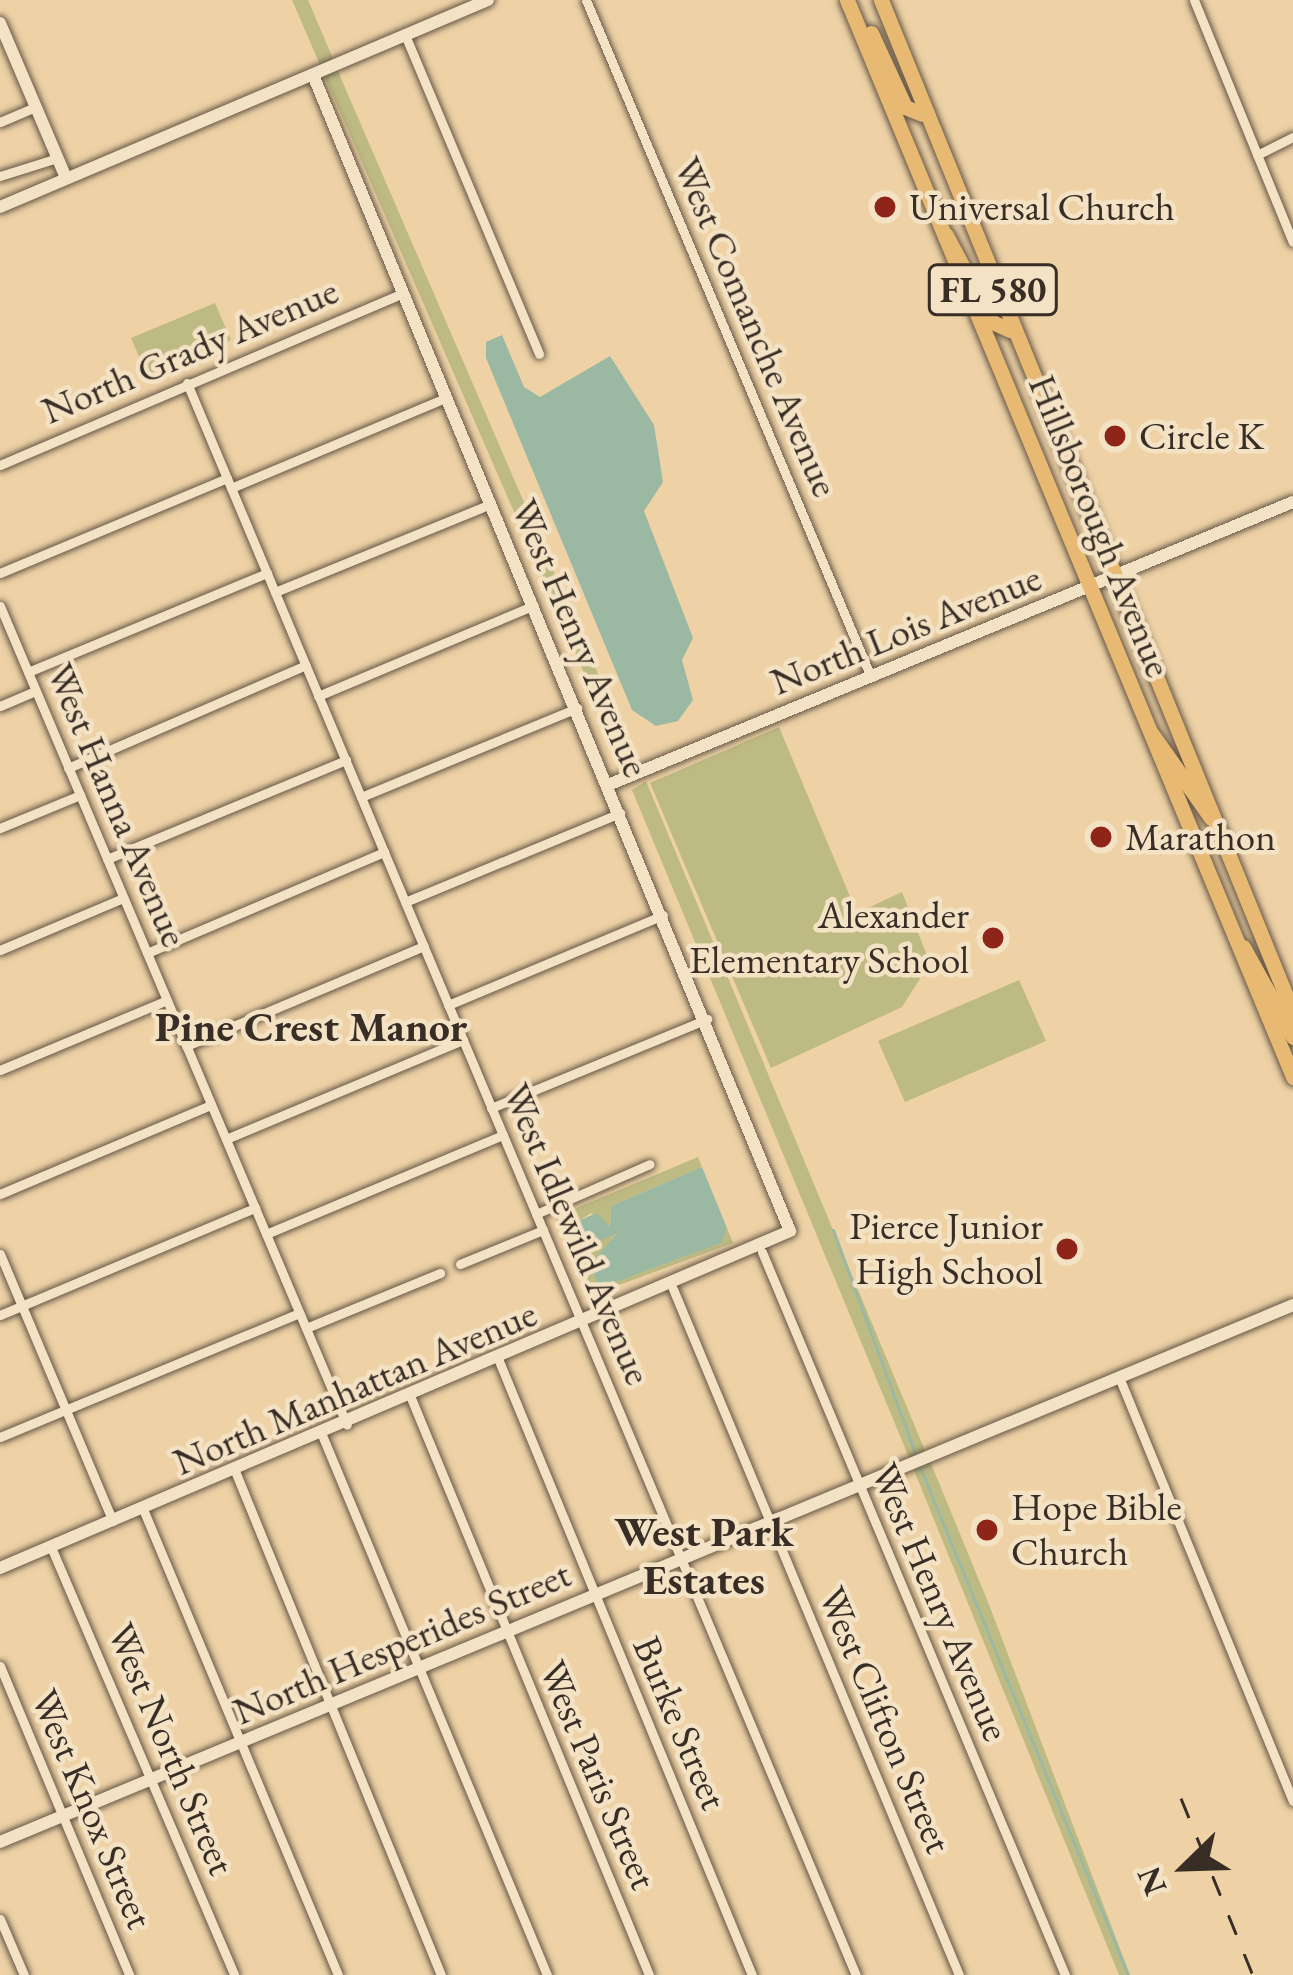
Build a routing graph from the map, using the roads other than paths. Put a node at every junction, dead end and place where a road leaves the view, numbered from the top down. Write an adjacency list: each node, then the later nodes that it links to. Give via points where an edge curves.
1 (488, 0): 7 (street)
2 (586, 0): 40 (street, West Comanche Avenue)
3 (881, 0): 10 (main road, FL 580)
4 (1194, 0): 14 (street)
5 (849, 4): 10 (main road, via 905,107); 12 (main road, Hillsborough Avenue / FL 580)
6 (0, 23): 9 (street)
7 (405, 34): 8 (street); 24 (street)
8 (313, 75): 17 (street); 22 (street, West Henry Avenue)
9 (36, 107): 11 (street); 15 (street)
10 (922, 114): 20 (main road, FL 580)
11 (0, 122)
12 (899, 125): 19 (main road, Hillsborough Avenue / FL 580); 20 (main road, via 918,134)
13 (1293, 137): 14 (street)
14 (1257, 155): 21 (street)
15 (57, 158): 16 (street); 17 (street)
16 (0, 176)
17 (66, 178): 18 (street)
18 (0, 207)
19 (943, 233): 23 (main road, via 961,246 992,322); 34 (main road, Hillsborough Avenue / FL 580)
20 (973, 240): 23 (main road, FL 580)
21 (1293, 242)
22 (404, 293): 25 (street, North Grady Avenue); 26 (street, West Henry Avenue)
23 (1010, 330): 33 (main road, FL 580)
24 (539, 354)
25 (188, 383): 27 (street, North Grady Avenue); 28 (street, West Idlewild Avenue)
26 (447, 398): 28 (street); 30 (street, West Henry Avenue)
27 (0, 464)
28 (229, 483): 31 (street); 32 (street, West Idlewild Avenue)
29 (1293, 502): 33 (street, North Lois Avenue)
30 (491, 504): 35 (street); 36 (street, West Henry Avenue)
31 (0, 573)
32 (267, 573): 35 (street, West Idlewild Avenue); 39 (street)
33 (1112, 578): 34 (street, North Lois Avenue); 52 (main road, FL 580)
34 (1089, 587): 40 (street, North Lois Avenue); 45 (main road, Hillsborough Avenue / FL 580)
35 (275, 592): 38 (street, West Idlewild Avenue)
36 (534, 605): 42 (street); 44 (street, West Henry Avenue)
37 (0, 607): 39 (street, West Hanna Avenue)
38 (306, 665): 42 (street, West Idlewild Avenue); 47 (street)
39 (28, 672): 41 (street, West Hanna Avenue)
40 (872, 677): 48 (street, North Lois Avenue)
41 (36, 691): 43 (street); 47 (street, West Hanna Avenue)
42 (319, 696): 46 (street, West Idlewild Avenue)
43 (0, 706)
44 (577, 709): 48 (street, West Henry Avenue); 50 (street)
45 (1150, 733): 52 (main road); 53 (main road, Hillsborough Avenue / FL 580)
46 (346, 760): 50 (street, West Idlewild Avenue); 56 (street)
47 (68, 768): 49 (street, West Hanna Avenue)
48 (608, 785): 51 (street, West Henry Avenue)
49 (80, 794): 54 (street); 56 (street, West Hanna Avenue)
50 (361, 797): 55 (street, West Idlewild Avenue)
51 (620, 813): 58 (street); 59 (street, West Henry Avenue)
52 (1211, 818): 60 (main road, FL 580)
53 (1188, 825): 60 (main road); 61 (main road, Hillsborough Avenue / FL 580)
54 (0, 828)
55 (384, 853): 58 (street, West Idlewild Avenue); 64 (street)
56 (107, 859): 57 (street, West Hanna Avenue)
57 (123, 898): 63 (street); 64 (street, West Hanna Avenue)
58 (405, 902): 62 (street, West Idlewild Avenue)
59 (663, 915): 66 (street); 68 (street, West Henry Avenue)
60 (1255, 923): 67 (main road, FL 580)
61 (1237, 941): 69 (main road); 72 (main road, Hillsborough Avenue / FL 580)
62 (424, 946): 66 (street, West Idlewild Avenue); 71 (street)
63 (0, 950)
64 (147, 953): 65 (street, West Hanna Avenue)
65 (167, 1000): 71 (street, West Hanna Avenue); 73 (street)
66 (448, 1005): 70 (street, West Idlewild Avenue)
67 (1293, 1013)
68 (707, 1019): 75 (street); 82 (street, West Henry Avenue)
69 (1293, 1036)
70 (463, 1040): 75 (street, West Idlewild Avenue); 77 (street)
71 (186, 1046): 74 (street, West Hanna Avenue)
72 (1291, 1069)
73 (0, 1070)
74 (211, 1106): 77 (street, West Hanna Avenue); 79 (street)
75 (491, 1108): 76 (street, West Idlewild Avenue)
76 (502, 1135): 81 (street, West Idlewild Avenue); 84 (street)
77 (226, 1139): 80 (street, West Hanna Avenue)
78 (650, 1164): 81 (street)
79 (0, 1193)
80 (255, 1208): 84 (street, West Hanna Avenue); 91 (street)
81 (536, 1214): 83 (street, West Idlewild Avenue)
82 (790, 1225): 85 (street, North Manhattan Avenue)
83 (543, 1230): 87 (street); 94 (street, West Idlewild Avenue)
84 (266, 1234): 92 (street, West Hanna Avenue)
85 (762, 1252): 89 (street, North Manhattan Avenue); 104 (street, West Henry Avenue)
86 (0, 1254): 91 (street)
87 (460, 1264)
88 (440, 1273): 95 (street)
89 (673, 1289): 94 (street, North Manhattan Avenue); 107 (street, West Clifton Street)
90 (1293, 1305): 97 (street, North Hesperides Street)
91 (22, 1306): 93 (street); 99 (street)
92 (299, 1313): 95 (street, West Hanna Avenue); 99 (street)
93 (0, 1315)
94 (583, 1326): 96 (street, North Manhattan Avenue); 109 (street, West Idlewild Avenue)
95 (306, 1328): 100 (street, West Hanna Avenue)
96 (499, 1361): 98 (street, North Manhattan Avenue); 111 (street, Burke Street)
97 (1119, 1377): 104 (street, North Hesperides Street); 118 (street)
98 (411, 1398): 100 (street, North Manhattan Avenue); 112 (street, West Paris Street)
99 (66, 1410): 102 (street); 106 (street)
100 (346, 1425): 101 (street, North Manhattan Avenue)
101 (322, 1435): 103 (street, North Manhattan Avenue); 114 (street)
102 (0, 1437)
103 (235, 1471): 105 (street, North Manhattan Avenue); 115 (street)
104 (858, 1486): 107 (street, North Hesperides Street); 132 (street, West Henry Avenue)
105 (143, 1509): 106 (street, North Manhattan Avenue); 116 (street)
106 (113, 1522): 108 (street, North Manhattan Avenue)
107 (770, 1523): 109 (street, North Hesperides Street); 131 (street, West Clifton Street)
108 (51, 1547): 110 (street, North Manhattan Avenue); 117 (street, West North Street)
109 (682, 1559): 111 (street, North Hesperides Street); 130 (street, West Idlewild Avenue)
110 (0, 1568)
111 (594, 1596): 112 (street, North Hesperides Street); 129 (street, Burke Street)
112 (506, 1632): 114 (street, North Hesperides Street); 128 (street, West Paris Street)
113 (0, 1666): 119 (street, West Knox Street)
114 (418, 1669): 115 (street, North Hesperides Street); 127 (street)
115 (329, 1706): 116 (street, North Hesperides Street); 126 (street)
116 (241, 1743): 117 (street, North Hesperides Street); 125 (street)
117 (152, 1779): 119 (street, North Hesperides Street); 124 (street, West North Street)
118 (1293, 1802)
119 (63, 1816): 120 (street, North Hesperides Street); 123 (street, West Knox Street)
120 (0, 1842)
121 (0, 1919): 122 (street)
122 (24, 1975)
123 (129, 1975)
124 (234, 1975)
125 (338, 1975)
126 (441, 1975)
127 (547, 1975)
128 (649, 1975)
129 (752, 1975)
130 (856, 1975)
131 (959, 1975)
132 (1065, 1975)

